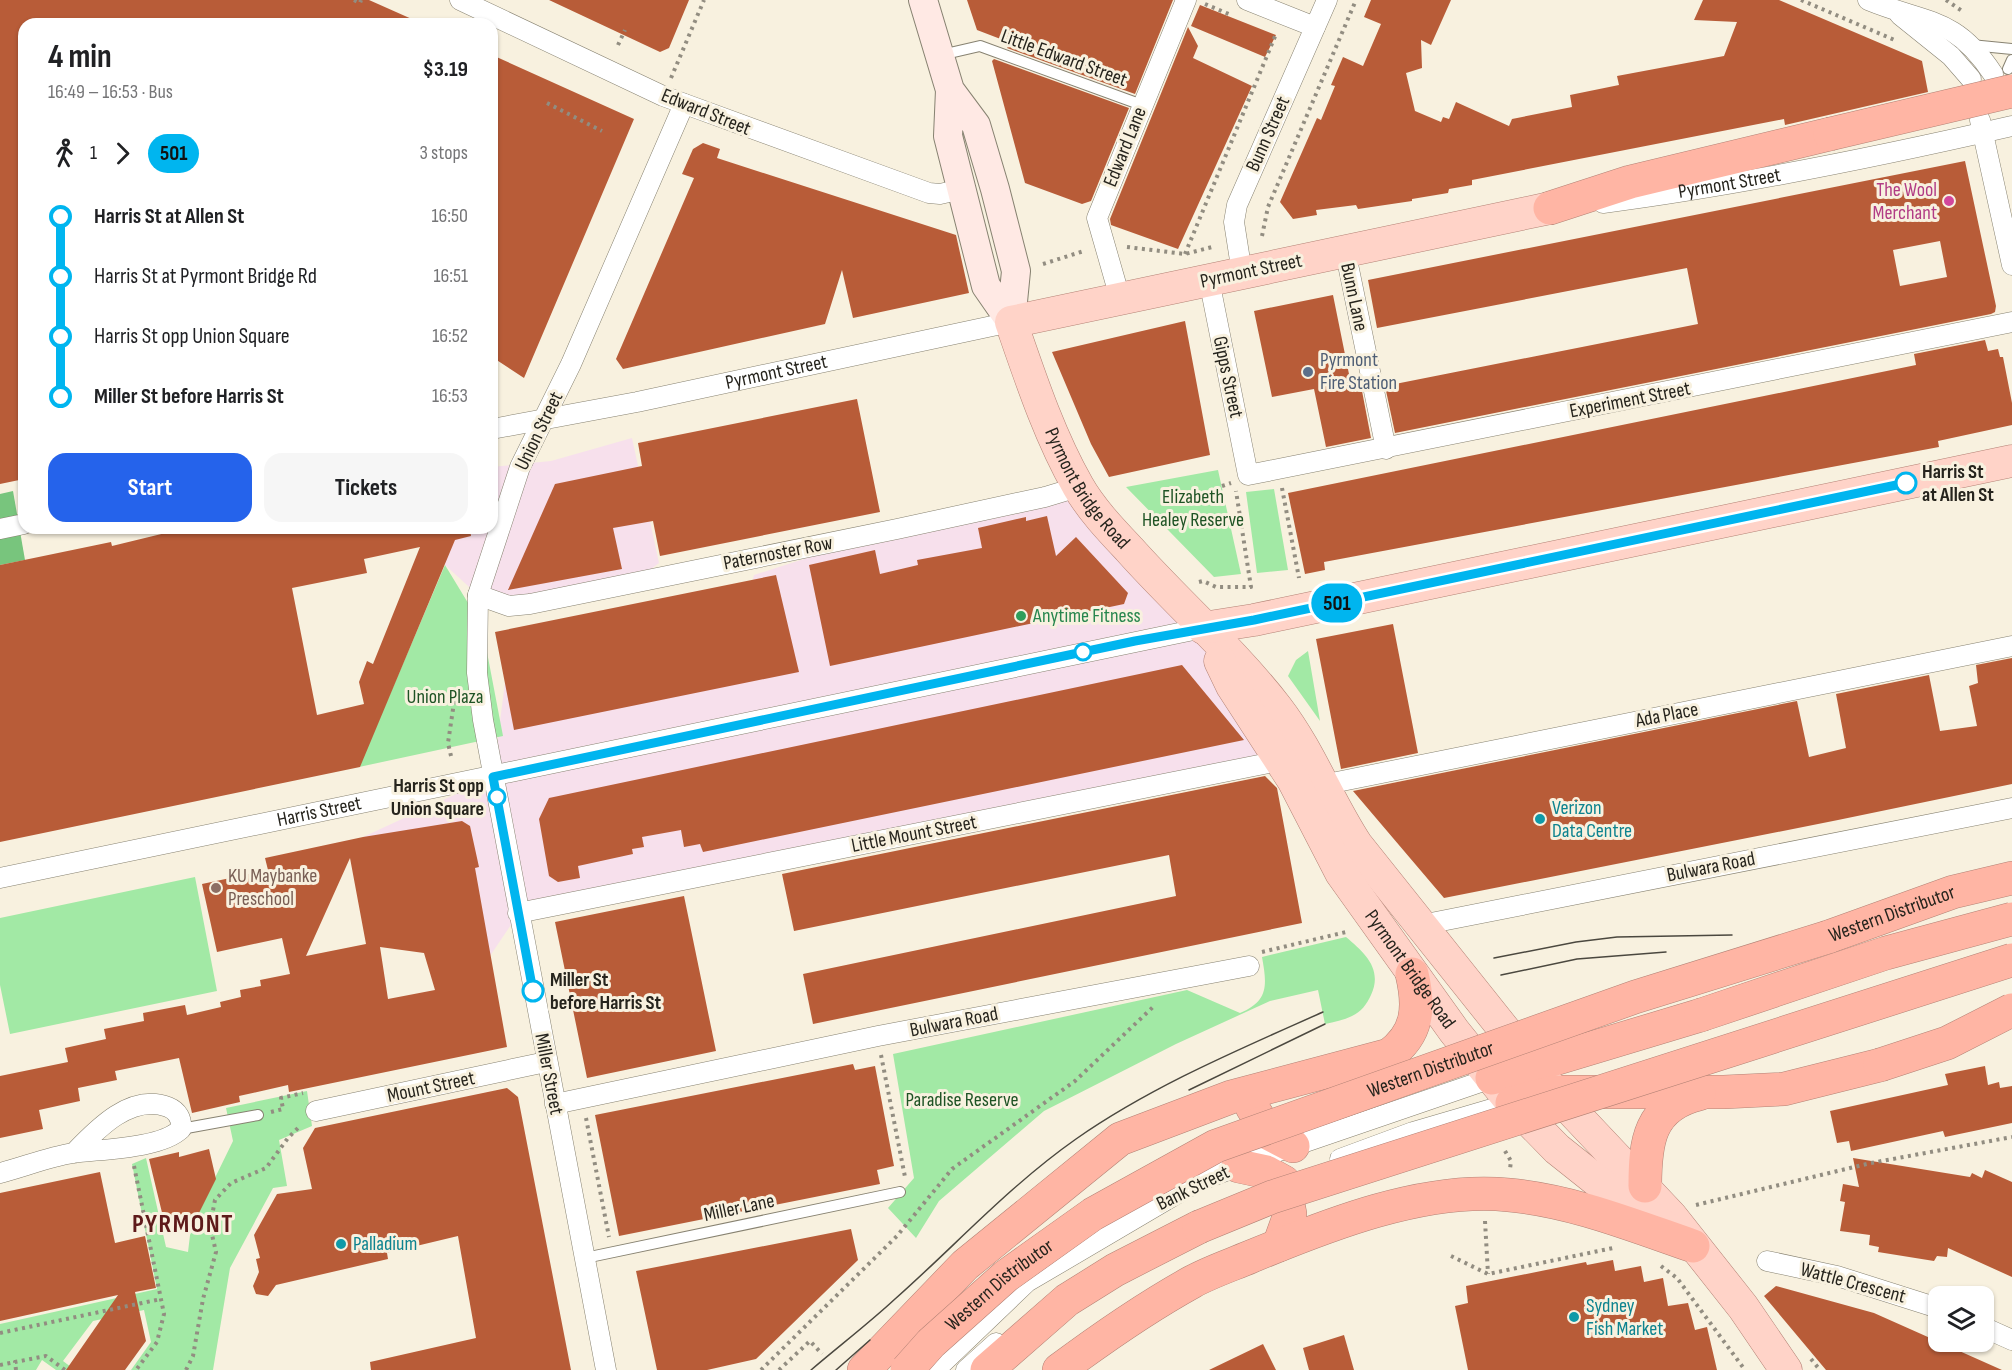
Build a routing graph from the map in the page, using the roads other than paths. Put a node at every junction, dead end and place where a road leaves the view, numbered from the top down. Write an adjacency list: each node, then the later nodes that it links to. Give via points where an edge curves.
1 (923, 0): 11 (street, Pyrmont Bridge Road)
2 (1247, 0): 8 (street)
3 (1327, 0): 8 (street, Bunn Street)
4 (1868, 0): 7 (street)
5 (1192, 1): 17 (street, Edward Lane)
6 (468, 2): 16 (street, Edward Street)
7 (1896, 12): 9 (street, via 1950,29); 12 (street)
8 (1315, 27): 24 (street, Bunn Street, via 1237,205 1234,222)
9 (1971, 45): 10 (lane); 12 (street); 13 (street)
10 (2012, 49)
11 (939, 55): 15 (street, Pyrmont Bridge Road); 17 (lane, Little Edward Street, via 980,46)
12 (1951, 56): 14 (street)
13 (2006, 73): 21 (highway, bridge, via 1830,134 1630,182)
14 (1971, 79)
15 (950, 90): 20 (street, Pyrmont Bridge Road, via 948,136); 27 (street, Pyrmont Bridge Road, via 976,125 995,189 1016,271)
16 (684, 104): 20 (street, Edward Street, via 929,193); 29 (street, Union Street)
17 (1142, 105): 26 (street, Edward Lane, via 1097,218)
18 (1981, 126): 19 (street, Pyrmont Street); 21 (street, Pyrmont Street, via 1765,177 1629,200); 23 (street)
19 (2012, 126)
20 (962, 189): 27 (street, Pyrmont Bridge Road, via 986,286)
21 (1550, 208): 22 (main road, Pyrmont Street)
22 (1345, 250): 24 (main road, Pyrmont Street); 31 (street, Bunn Lane)
23 (2012, 265)
24 (1242, 273): 25 (main road, Pyrmont Street)
25 (1209, 280): 26 (main road, Pyrmont Street); 33 (street, Gipps Street)
26 (1120, 298): 27 (main road, Pyrmont Street)
27 (1011, 322): 29 (street, Pyrmont Street); 34 (main road, Pyrmont Bridge Road, via 1048,423)
28 (2012, 322): 31 (street, Experiment Street)
29 (546, 419): 30 (street, Pyrmont Street); 37 (street, Union Street, via 520,467)
30 (498, 428)
31 (1386, 449): 33 (street, Experiment Street)
32 (2012, 461): 38 (main road, Harris Street)
33 (1242, 479)
34 (1078, 487): 37 (street, Paternoster Row, via 897,530 530,604 509,606); 38 (main road, Pyrmont Bridge Road, via 1108,526)
35 (18, 525): 36 (street)
36 (0, 529)
37 (478, 595): 41 (street, Union Street, via 477,673)
38 (1203, 628): 40 (main road, Pyrmont Bridge Road, via 1250,675); 41 (street, Harris Street)
39 (2012, 646): 42 (street, Ada Place)
40 (1295, 758): 42 (main road, Pyrmont Bridge Road); 48 (street, Little Mount Street); 53 (main road, Pyrmont Bridge Road, via 1341,873)
41 (493, 777): 45 (street, Harris Street); 48 (street, Miller Street)
42 (1322, 785): 50 (main road, Pyrmont Bridge Road, via 1357,845)
43 (2007, 809): 50 (street, Bulwara Road)
44 (2012, 855): 47 (highway)
45 (0, 878)
46 (2012, 878): 47 (highway, Western Distributor)
47 (1953, 892): 79 (highway, Western Distributor, bridge, via 1828,937 1635,997 1216,1146 1094,1214 1005,1275 931,1342)
48 (518, 913): 55 (street, Miller Street)
49 (2012, 919): 56 (highway, bridge, via 1886,953)
50 (1421, 925): 56 (main road, Pyrmont Bridge Road)
51 (2012, 960): 82 (highway, bridge, via 1262,1201 1199,1227 1067,1299)
52 (1249, 966): 61 (street, Bulwara Road, via 878,1036)
53 (1412, 974): 57 (main road, Pyrmont Bridge Road); 60 (highway, via 1418,1006 1416,1021 1401,1046 1389,1055)
54 (2012, 1010): 59 (highway, bridge, via 1947,1043 1880,1065 1785,1089)
55 (546, 1062): 61 (street, Miller Street); 62 (street, Mount Street)
56 (1533, 1066): 57 (highway); 58 (main road, Pyrmont Bridge Road)
57 (1502, 1090): 58 (highway); 66 (street, Bank Street); 66 (street, Bank Street, via 1413,1132); 71 (main road, Pyrmont Bridge Road, via 1557,1149 1586,1173)
58 (1554, 1092): 59 (highway); 68 (main road, Pyrmont Bridge Road)
59 (1706, 1092): 68 (highway, via 1683,1098 1665,1110 1649,1135)
60 (1231, 1097): 66 (highway, via 1251,1106); 78 (highway, via 1120,1139 965,1265)
61 (555, 1104): 72 (street, Miller Street)
62 (316, 1112)
63 (258, 1115): 64 (lane)
64 (181, 1129): 65 (street, via 163,1139); 65 (street, via 177,1112 171,1108 137,1107 102,1125)
65 (74, 1153): 67 (street)
66 (1274, 1164): 70 (highway, via 1290,1214); 80 (street, Bank Street, via 1197,1182 1027,1282); 81 (street, Bank Street, via 1087,1273)
67 (0, 1173)
68 (1645, 1186): 71 (main road, Pyrmont Bridge Road)
69 (900, 1192): 72 (lane, Miller Lane)
70 (1279, 1245): 71 (highway, via 1402,1204 1468,1194 1507,1194 1559,1201); 83 (highway, via 1194,1281 1124,1322)
71 (1693, 1246): 84 (main road, Pyrmont Bridge Road, via 1743,1307)
72 (585, 1258): 77 (street, Miller Street)
73 (1767, 1261): 74 (street, Wattle Crescent, via 1837,1275)
74 (1928, 1305)
75 (1994, 1332): 76 (street)
76 (2012, 1340)
77 (606, 1370)
78 (864, 1370)
79 (907, 1370)
80 (935, 1370)
81 (966, 1370)
82 (987, 1370)
83 (1059, 1370)
84 (1786, 1370)

